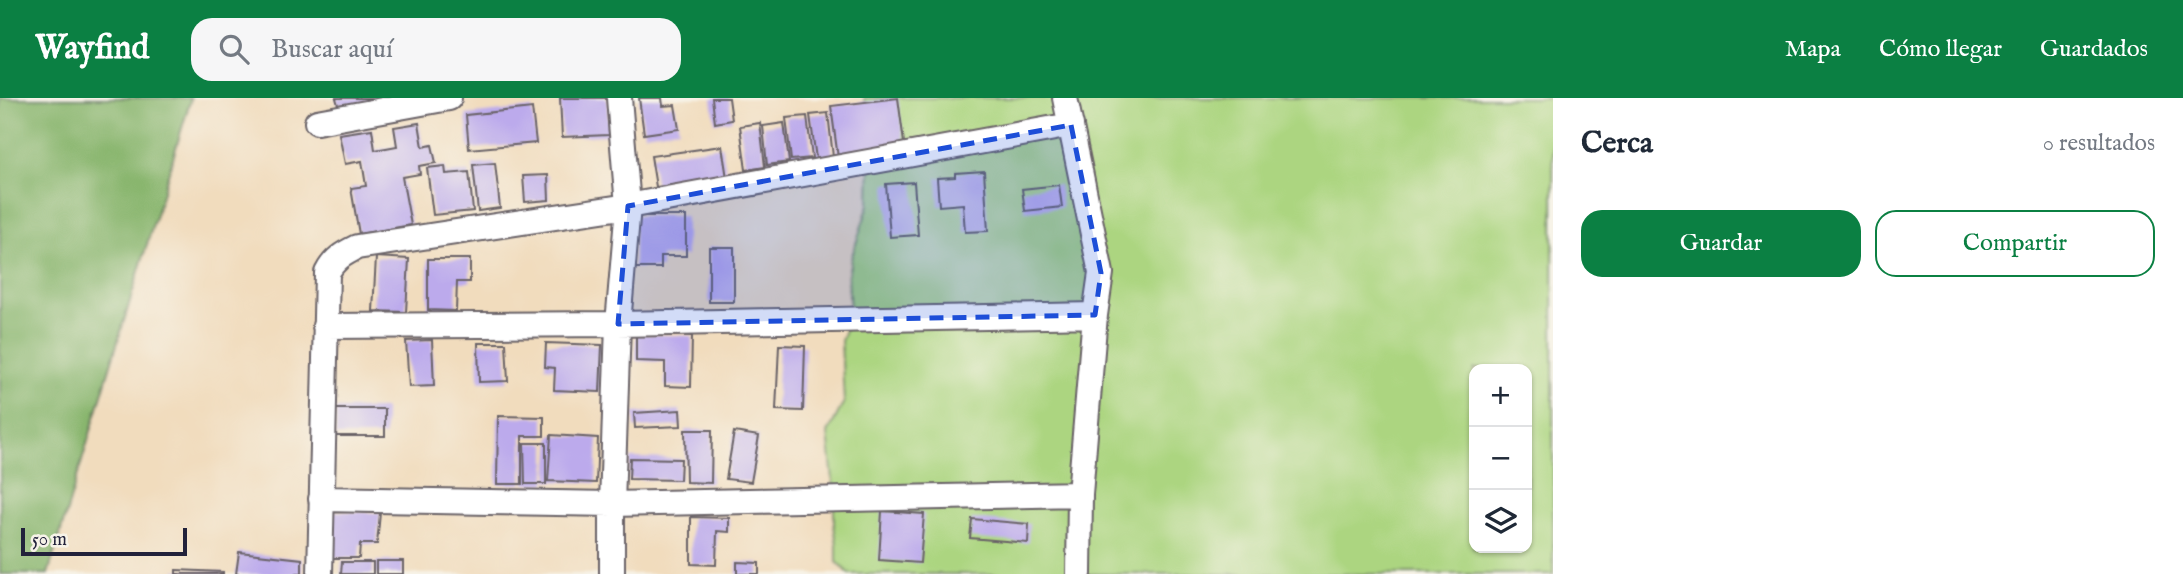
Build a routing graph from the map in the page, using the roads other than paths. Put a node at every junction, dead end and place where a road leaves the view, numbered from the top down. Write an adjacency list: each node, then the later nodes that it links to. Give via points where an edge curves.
1 (449, 98): 4 (street)
2 (619, 98): 6 (street)
3 (1065, 98): 5 (street)
4 (317, 122)
5 (1071, 125): 6 (street); 7 (street, via 1101,273)
6 (628, 206): 8 (street); 9 (street, via 357,247 332,262 327,273)
7 (1095, 315): 8 (street); 10 (street)
8 (618, 324): 9 (street); 12 (street)
9 (325, 326): 11 (street)
10 (1080, 495): 12 (street); 15 (street)
11 (321, 499): 12 (street); 13 (street)
12 (612, 504): 14 (street)
13 (320, 574)
14 (612, 574)
15 (1079, 574)

